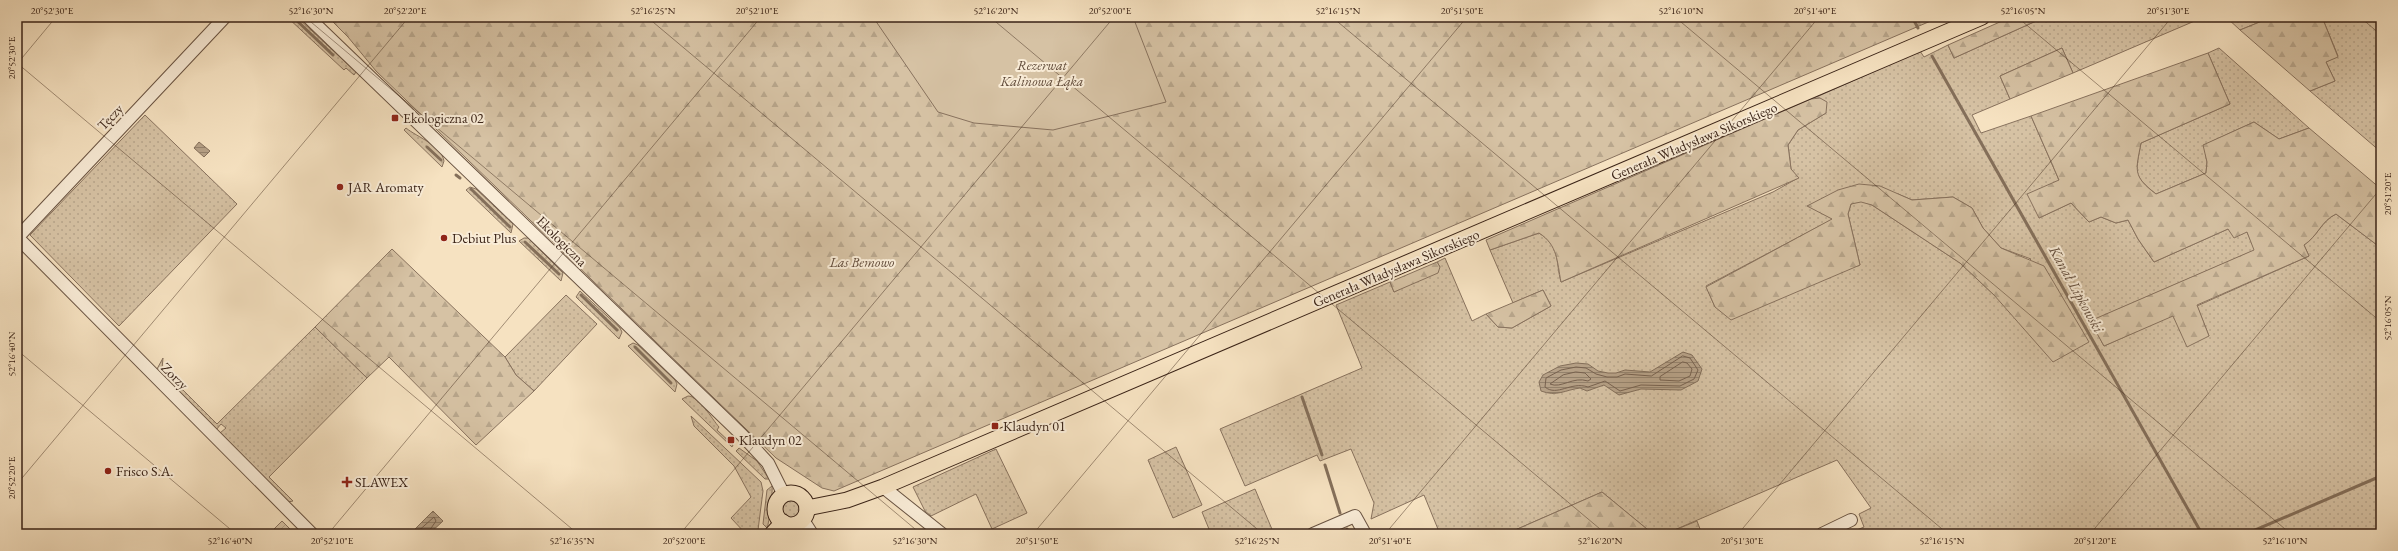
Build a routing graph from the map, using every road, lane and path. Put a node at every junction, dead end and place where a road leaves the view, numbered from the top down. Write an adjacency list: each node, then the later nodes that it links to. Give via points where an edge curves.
1 (225, 17): 4 (street, Tęczy)
2 (308, 17): 6 (street, Ekologiczna, via 742,435 768,463)
3 (1982, 17): 5 (main road, Generała Władysława Sikorskiego)
4 (17, 237): 10 (street, Zorzy)
5 (883, 487): 7 (main road, Generała Władysława Sikorskiego); 13 (street)
6 (784, 495): 7 (main road, via 792,493 801,496); 9 (main road, via 776,507 777,515)
7 (805, 514): 9 (main road, via 793,524); 12 (street)
8 (1851, 520): 16 (street)
9 (782, 522): 11 (main road)
10 (312, 534)
11 (772, 534)
12 (812, 534)
13 (942, 534)
14 (1313, 534): 15 (street, via 1355,516)
15 (1365, 534)
16 (1822, 534)

